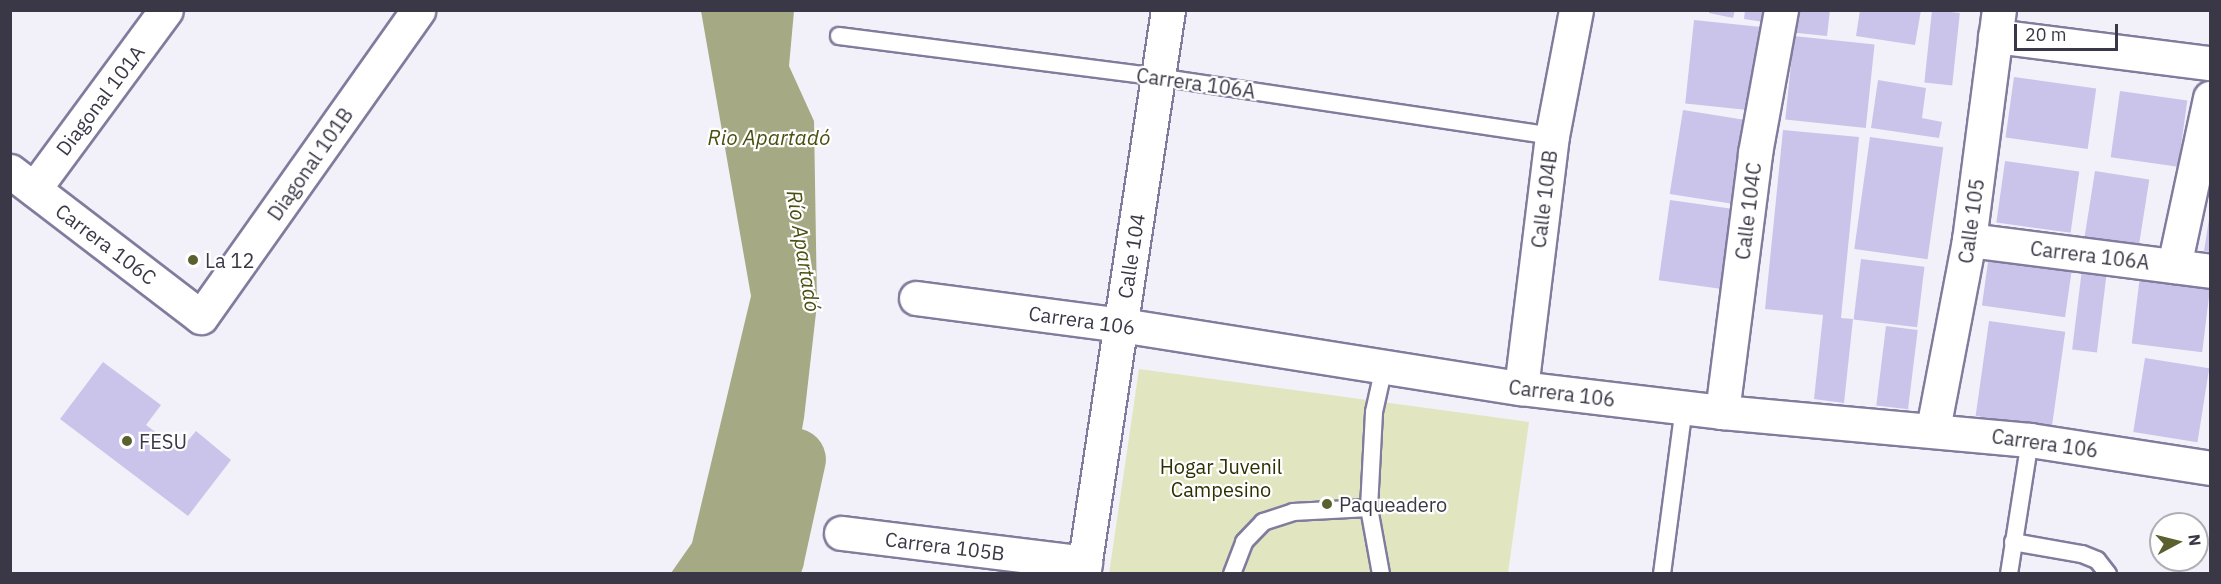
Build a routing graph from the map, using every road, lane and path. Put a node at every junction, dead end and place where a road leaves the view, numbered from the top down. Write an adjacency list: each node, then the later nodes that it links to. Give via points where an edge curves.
1 (166, 10): 12 (street, Diagonal 101A)
2 (418, 10): 17 (street, Diagonal 101B)
3 (1168, 10): 9 (street, Calle 104)
4 (1576, 10): 11 (street, Calle 104B)
5 (1781, 10): 22 (street, Calle 104C, via 1755,153)
6 (1997, 23): 8 (street); 13 (street, Calle 105)
7 (839, 36): 9 (lane, Carrera 106A)
8 (2211, 63)
9 (1158, 77): 11 (lane, Carrera 106A); 18 (street, Calle 104)
10 (2211, 99): 14 (street)
11 (1552, 136): 20 (street, Calle 104B)
12 (22, 180): 17 (street, Carrera 106C)
13 (1969, 240): 14 (street, Carrera 106A); 23 (street, Calle 105)
14 (2174, 266): 15 (street, Carrera 106A)
15 (2211, 271)
16 (916, 298): 18 (street, Carrera 106)
17 (201, 316)
18 (1120, 325): 19 (street, Carrera 106); 29 (street, Calle 104)
19 (1384, 367): 20 (street, Carrera 106); 26 (lane, via 1374,412)
20 (1521, 388): 21 (street, Carrera 106)
21 (1684, 408): 22 (street, Carrera 106); 32 (lane)
22 (1722, 412): 23 (street, Carrera 106)
23 (1934, 429): 24 (street, Carrera 106)
24 (2030, 440): 25 (street, Carrera 106); 28 (lane)
25 (2211, 468)
26 (1369, 508): 30 (lane, via 1293,513 1263,522 1244,542); 31 (lane)
27 (841, 533): 29 (street, Carrera 105B)
28 (2013, 542): 33 (lane); 34 (lane, via 2082,554 2097,560)
29 (1084, 568)
30 (1232, 573)
31 (1381, 573)
32 (1662, 573)
33 (2009, 573)
34 (2108, 573)

